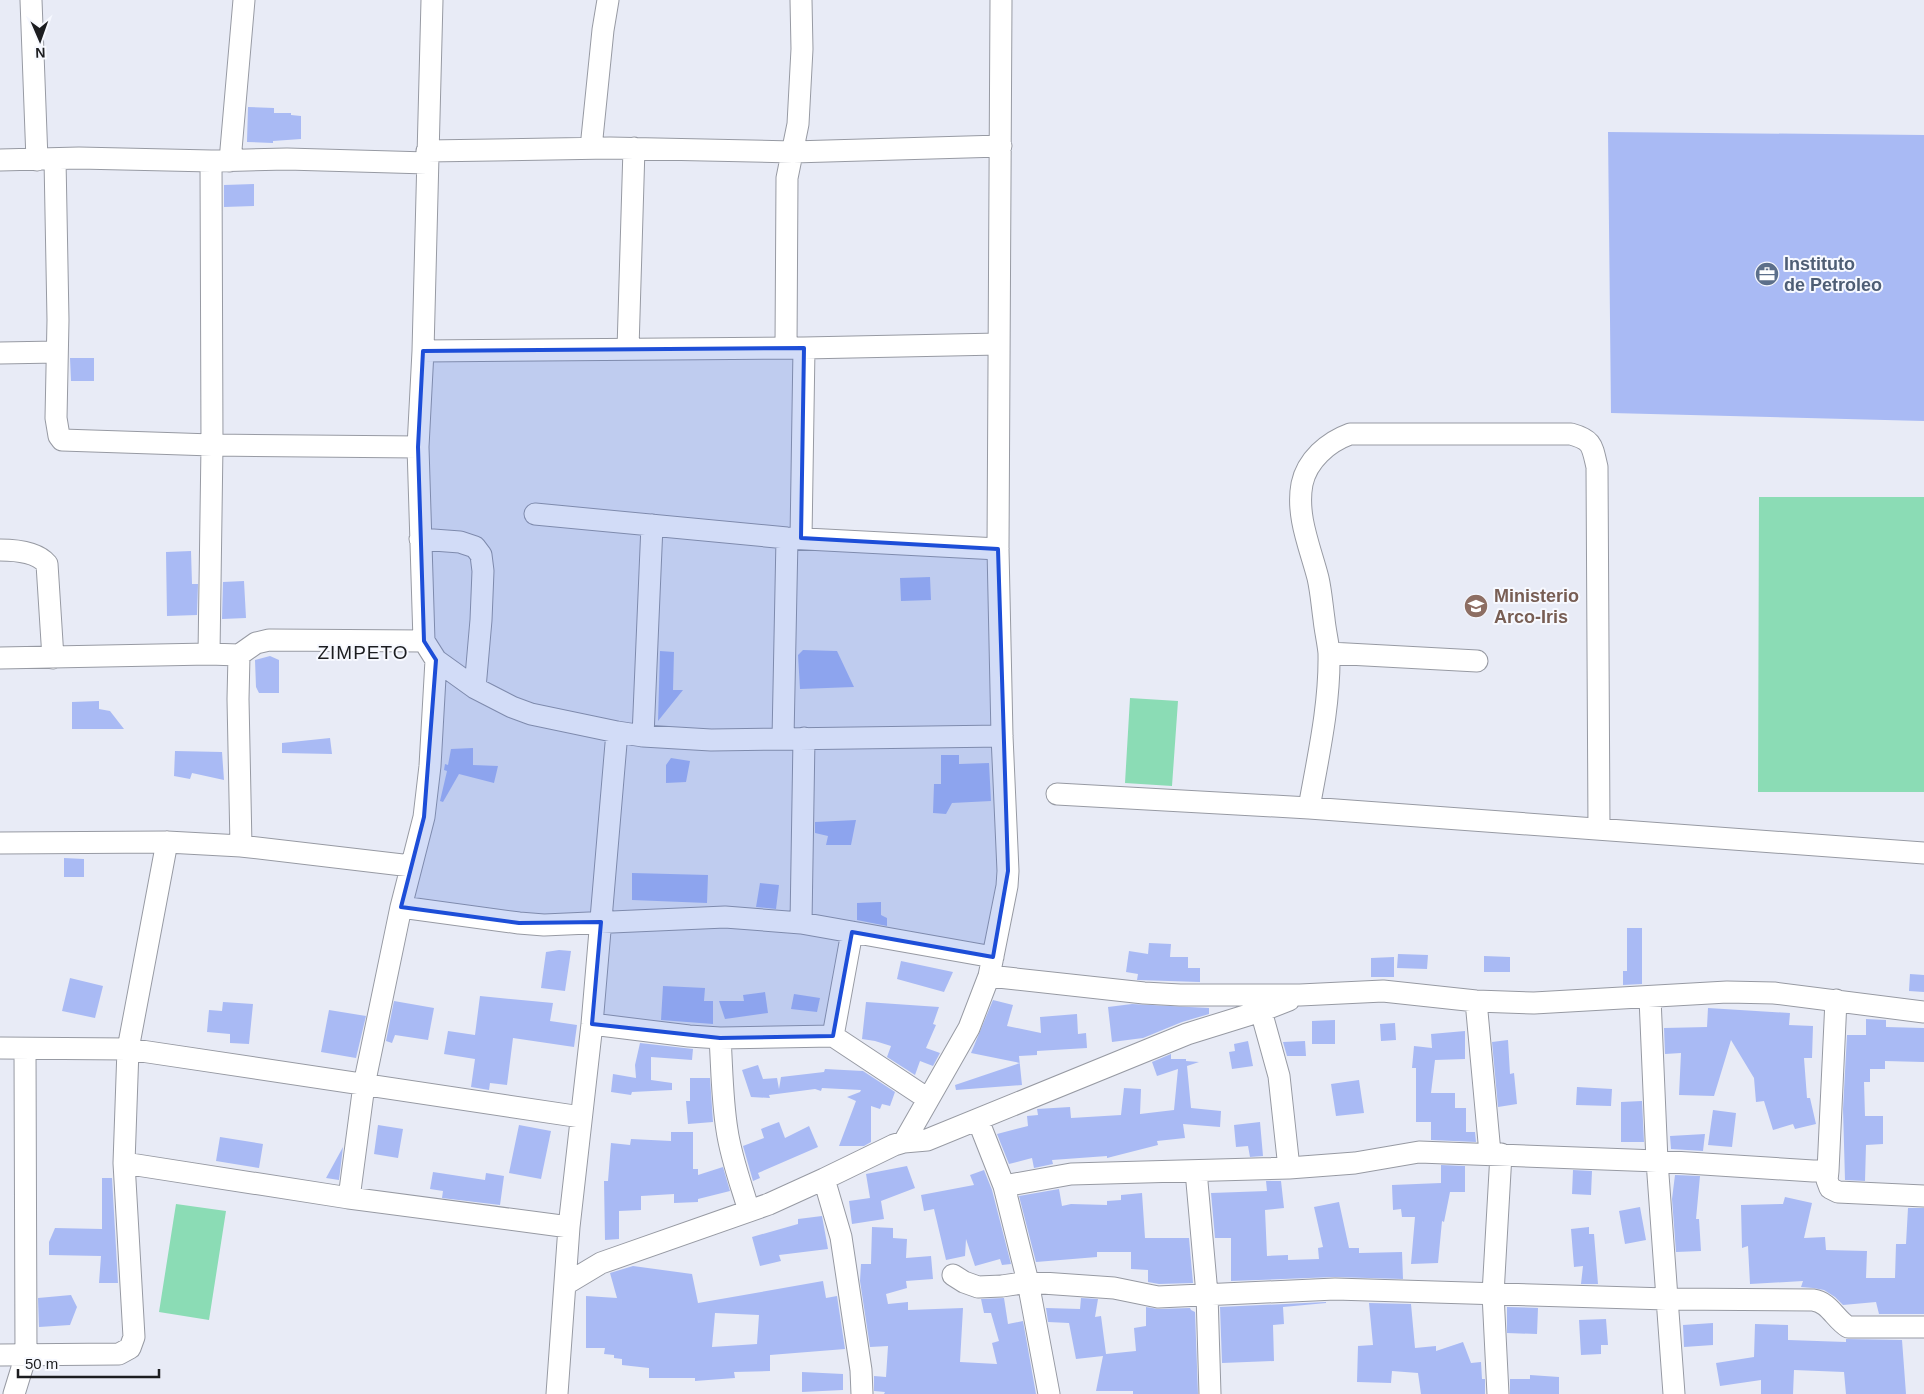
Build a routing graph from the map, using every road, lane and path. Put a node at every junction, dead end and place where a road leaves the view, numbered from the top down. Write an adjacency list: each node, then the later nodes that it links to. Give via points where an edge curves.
1 (31, 0): 13 (street)
2 (244, 0): 14 (street)
3 (432, 0): 11 (street)
4 (608, 0): 8 (street)
5 (801, 0): 10 (street, via 799,116)
6 (1001, 0): 7 (street)
7 (1001, 146): 10 (street); 15 (street)
8 (591, 148): 9 (street); 11 (street)
9 (634, 148): 10 (street); 16 (street)
10 (793, 152): 17 (street, via 786,190)
11 (427, 157): 14 (street); 18 (street)
12 (0, 160): 13 (street)
13 (46, 160): 14 (street); 19 (street)
14 (221, 161): 21 (street)
15 (999, 344): 17 (street); 27 (street)
16 (628, 348): 17 (street); 18 (street)
17 (795, 348): 25 (street)
18 (423, 351): 22 (street)
19 (57, 352): 20 (street); 21 (street, via 56,418 62,440)
20 (0, 353)
21 (212, 445): 22 (street); 31 (street)
22 (418, 447): 26 (street)
23 (535, 514): 24 (street)
24 (652, 525): 25 (street); 39 (street)
25 (794, 538): 27 (street); 41 (street)
26 (420, 540): 29 (street); 37 (street, via 460,542 475,547 481,555 481,620)
27 (998, 549): 40 (street)
28 (0, 550): 34 (street, via 31,554 47,564)
29 (424, 641): 32 (street, via 269,640 256,643); 35 (street)
30 (1329, 652): 36 (street); 43 (street, via 1325,716); 44 (street, via 1318,581 1300,501 1302,482 1322,449 1350,434 1571,434 1586,438 1593,446 1597,467)
31 (209, 654): 32 (street); 34 (street)
32 (239, 655): 47 (street)
33 (0, 658): 34 (street)
34 (53, 658)
35 (436, 660): 37 (street); 49 (street, via 427,795)
36 (1477, 661)
37 (475, 688): 38 (street, via 531,714)
38 (617, 732): 39 (street); 51 (street)
39 (643, 736): 41 (street, via 711,740)
40 (1002, 736): 41 (street); 54 (street, via 1008,871)
41 (794, 738): 52 (street)
42 (1057, 794): 43 (street)
43 (1310, 808): 44 (street)
44 (1600, 829): 48 (street)
45 (167, 842): 46 (street); 47 (street); 66 (street)
46 (0, 843)
47 (241, 846): 49 (street)
48 (1924, 853)
49 (411, 866): 50 (street)
50 (401, 907): 51 (street, via 544,925); 67 (street)
51 (601, 922): 52 (street, via 712,917); 61 (street)
52 (801, 923): 53 (street)
53 (852, 932): 54 (street); 62 (street)
54 (991, 966): 55 (street, via 1144,993); 68 (street, via 962,1043)
55 (1300, 995): 58 (street, via 1383,991); 59 (street)
56 (1650, 998): 57 (street, via 1752,992); 58 (street); 73 (street)
57 (1836, 1000): 60 (street); 77 (street)
58 (1476, 1002): 72 (street)
59 (1261, 1011): 70 (street, via 1187,1034); 75 (street, via 1280,1076)
60 (1924, 1012)
61 (592, 1024): 63 (street); 69 (street)
62 (833, 1036): 63 (street); 68 (street)
63 (720, 1038): 82 (street, via 727,1129 732,1157)
64 (0, 1048): 65 (street)
65 (24, 1049): 66 (street); 92 (street)
66 (128, 1049): 67 (street); 74 (street)
67 (364, 1085): 69 (street); 81 (street)
68 (928, 1098): 71 (street)
69 (581, 1117): 83 (street)
70 (978, 1120): 71 (street, via 927,1140); 79 (street)
71 (904, 1142): 78 (street)
72 (1495, 1154): 73 (street); 75 (street, via 1419,1152 1355,1163); 88 (street)
73 (1657, 1161): 77 (street); 89 (street)
74 (124, 1163): 81 (street); 92 (street, via 134,1337 130,1348 119,1354)
75 (1289, 1168): 76 (street)
76 (1196, 1171): 79 (street, via 1071,1174); 87 (street)
77 (1828, 1171): 80 (street, via 1830,1188 1838,1192)
78 (824, 1179): 82 (street); 95 (street, via 841,1237)
79 (1004, 1186): 85 (street)
80 (1924, 1196)
81 (349, 1198): 83 (street)
82 (750, 1211): 86 (street, via 616,1256)
83 (569, 1227): 86 (street)
84 (953, 1275): 85 (street, via 978,1287)
85 (1028, 1282): 87 (street, via 1114,1288 1152,1296); 96 (street)
86 (566, 1284): 94 (street)
87 (1207, 1294): 88 (street, via 1335,1289); 97 (street)
88 (1493, 1294): 89 (street); 98 (street)
89 (1667, 1298): 90 (street, via 1820,1301 1848,1327); 99 (street)
90 (1924, 1327)
91 (0, 1355): 92 (street)
92 (26, 1355): 93 (street)
93 (14, 1394)
94 (557, 1394)
95 (862, 1394)
96 (1049, 1394)
97 (1210, 1394)
98 (1498, 1394)
99 (1674, 1394)

